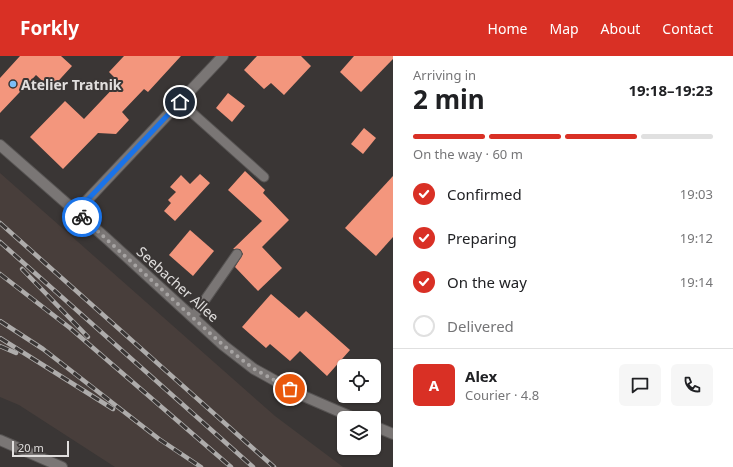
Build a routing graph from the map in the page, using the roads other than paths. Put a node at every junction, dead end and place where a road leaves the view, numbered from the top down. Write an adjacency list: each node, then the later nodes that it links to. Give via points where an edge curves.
1 (223, 56): 2 (street)
2 (180, 102): 4 (lane); 5 (street)
3 (0, 145): 5 (street, Seebacher Allee)
4 (264, 177)
5 (76, 212): 7 (street, Seebacher Allee)
6 (237, 254): 7 (lane)
7 (193, 317): 8 (street, Seebacher Allee, via 254,369)
8 (338, 411)
9 (381, 429): 10 (street)
10 (393, 434)
11 (0, 440): 12 (street)
12 (62, 467)

